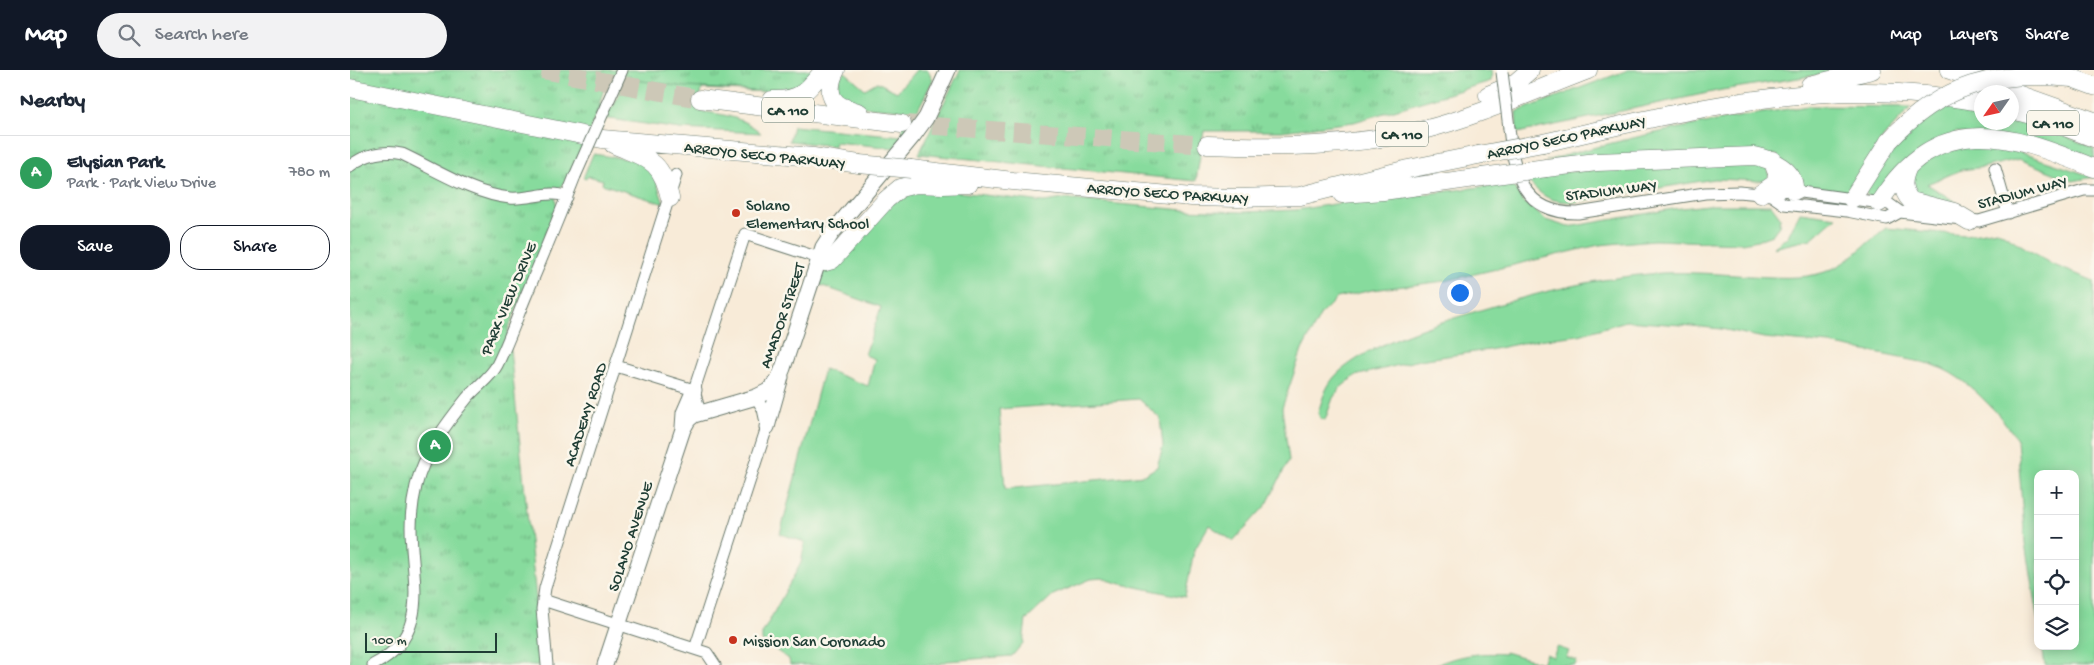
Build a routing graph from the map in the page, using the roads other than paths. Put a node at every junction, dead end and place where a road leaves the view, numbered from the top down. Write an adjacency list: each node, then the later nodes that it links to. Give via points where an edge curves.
1 (622, 70): 35 (street, PARK VIEW DRIVE, bridge)
2 (824, 70): 15 (highway, via 802,96)
3 (836, 70): 18 (highway, via 829,88 832,98 839,106)
4 (948, 70): 42 (main road, AMADOR STREET, via 914,136 832,233)
5 (1530, 70): 23 (highway, via 1496,92)
6 (1588, 70): 23 (highway, CA 110, via 1424,129)
7 (1872, 70): 13 (highway)
8 (1950, 70): 17 (highway, CA 110)
9 (1502, 71): 33 (street, STADIUM WAY, bridge, via 1512,158 1518,178 1528,194 1542,205 1556,211 1578,213 1705,193)
10 (2094, 86): 37 (highway, bridge, via 2048,74 2019,74 1967,84 1944,93 1906,121 1888,141)
11 (350, 88): 20 (highway, ARROYO SECO PARKWAY / CA 110)
12 (700, 99): 15 (highway, CA 110)
13 (1753, 99): 14 (highway, ARROYO SECO PARKWAY / CA 110, via 1866,92); 34 (highway, ARROYO SECO PARKWAY / CA 110, bridge, via 1408,169)
14 (1974, 101)
15 (749, 105): 18 (highway, CA 110)
16 (2019, 112): 21 (highway, CA 110)
17 (2094, 121)
18 (876, 122): 19 (highway, CA 110)
19 (902, 124)
20 (602, 138): 30 (highway, ARROYO SECO PARKWAY / CA 110, bridge, via 813,157); 36 (highway, via 657,165 667,182)
21 (2094, 138)
22 (1207, 145): 23 (highway, CA 110, via 1271,148)
23 (1333, 145)
24 (1772, 160): 32 (highway, via 1788,173); 33 (highway, via 1777,173 1776,183); 34 (highway, bridge, via 1754,156 1597,162 1383,191)
25 (1909, 164): 28 (highway, via 1942,143 1982,136 2020,143); 38 (highway); 41 (highway, via 1903,183 1912,201 1954,212)
26 (350, 166): 35 (street, via 366,156 391,152 490,194 526,199 558,194)
27 (1995, 168): 40 (street)
28 (2094, 168)
29 (676, 175): 36 (street, ACADEMY ROAD)
30 (1013, 181): 34 (highway, ARROYO SECO PARKWAY / CA 110, via 1192,197); 42 (highway, via 908,184 886,200 832,260 825,262)
31 (2094, 190): 40 (street, STADIUM WAY, via 2084,190)
32 (1794, 191): 33 (street, STADIUM WAY); 37 (street, STADIUM WAY)
33 (1766, 195): 39 (street, STADIUM WAY, via 1784,204 1887,219)
34 (1300, 196)
35 (567, 197): 52 (street, PARK VIEW DRIVE, via 496,367 467,398 432,447 422,467 416,485 411,527 416,588 414,615 398,646)
36 (670, 198): 43 (street, ACADEMY ROAD)
37 (1852, 199): 38 (street, STADIUM WAY)
38 (1879, 203): 39 (street, STADIUM WAY, via 1889,204)
39 (1900, 212): 41 (street, STADIUM WAY)
40 (2008, 213): 41 (street, STADIUM WAY)
41 (1969, 221)
42 (819, 258): 44 (main road, AMADOR STREET); 45 (street, via 745,234)
43 (616, 366): 45 (street); 49 (street, ACADEMY ROAD)
44 (783, 368): 46 (main road, AMADOR STREET, via 773,386); 48 (main road)
45 (694, 390): 47 (street); 47 (main road, SOLANO AVENUE, via 684,413)
46 (756, 397): 47 (main road); 48 (street, via 764,409)
47 (690, 420): 50 (main road, SOLANO AVENUE)
48 (767, 426): 51 (street)
49 (543, 600): 50 (street); 53 (street, ACADEMY ROAD)
50 (618, 624): 51 (street); 54 (main road, SOLANO AVENUE)
51 (695, 650): 55 (street, via 707,653)
52 (373, 665)
53 (547, 665)
54 (605, 665)
55 (715, 665)

